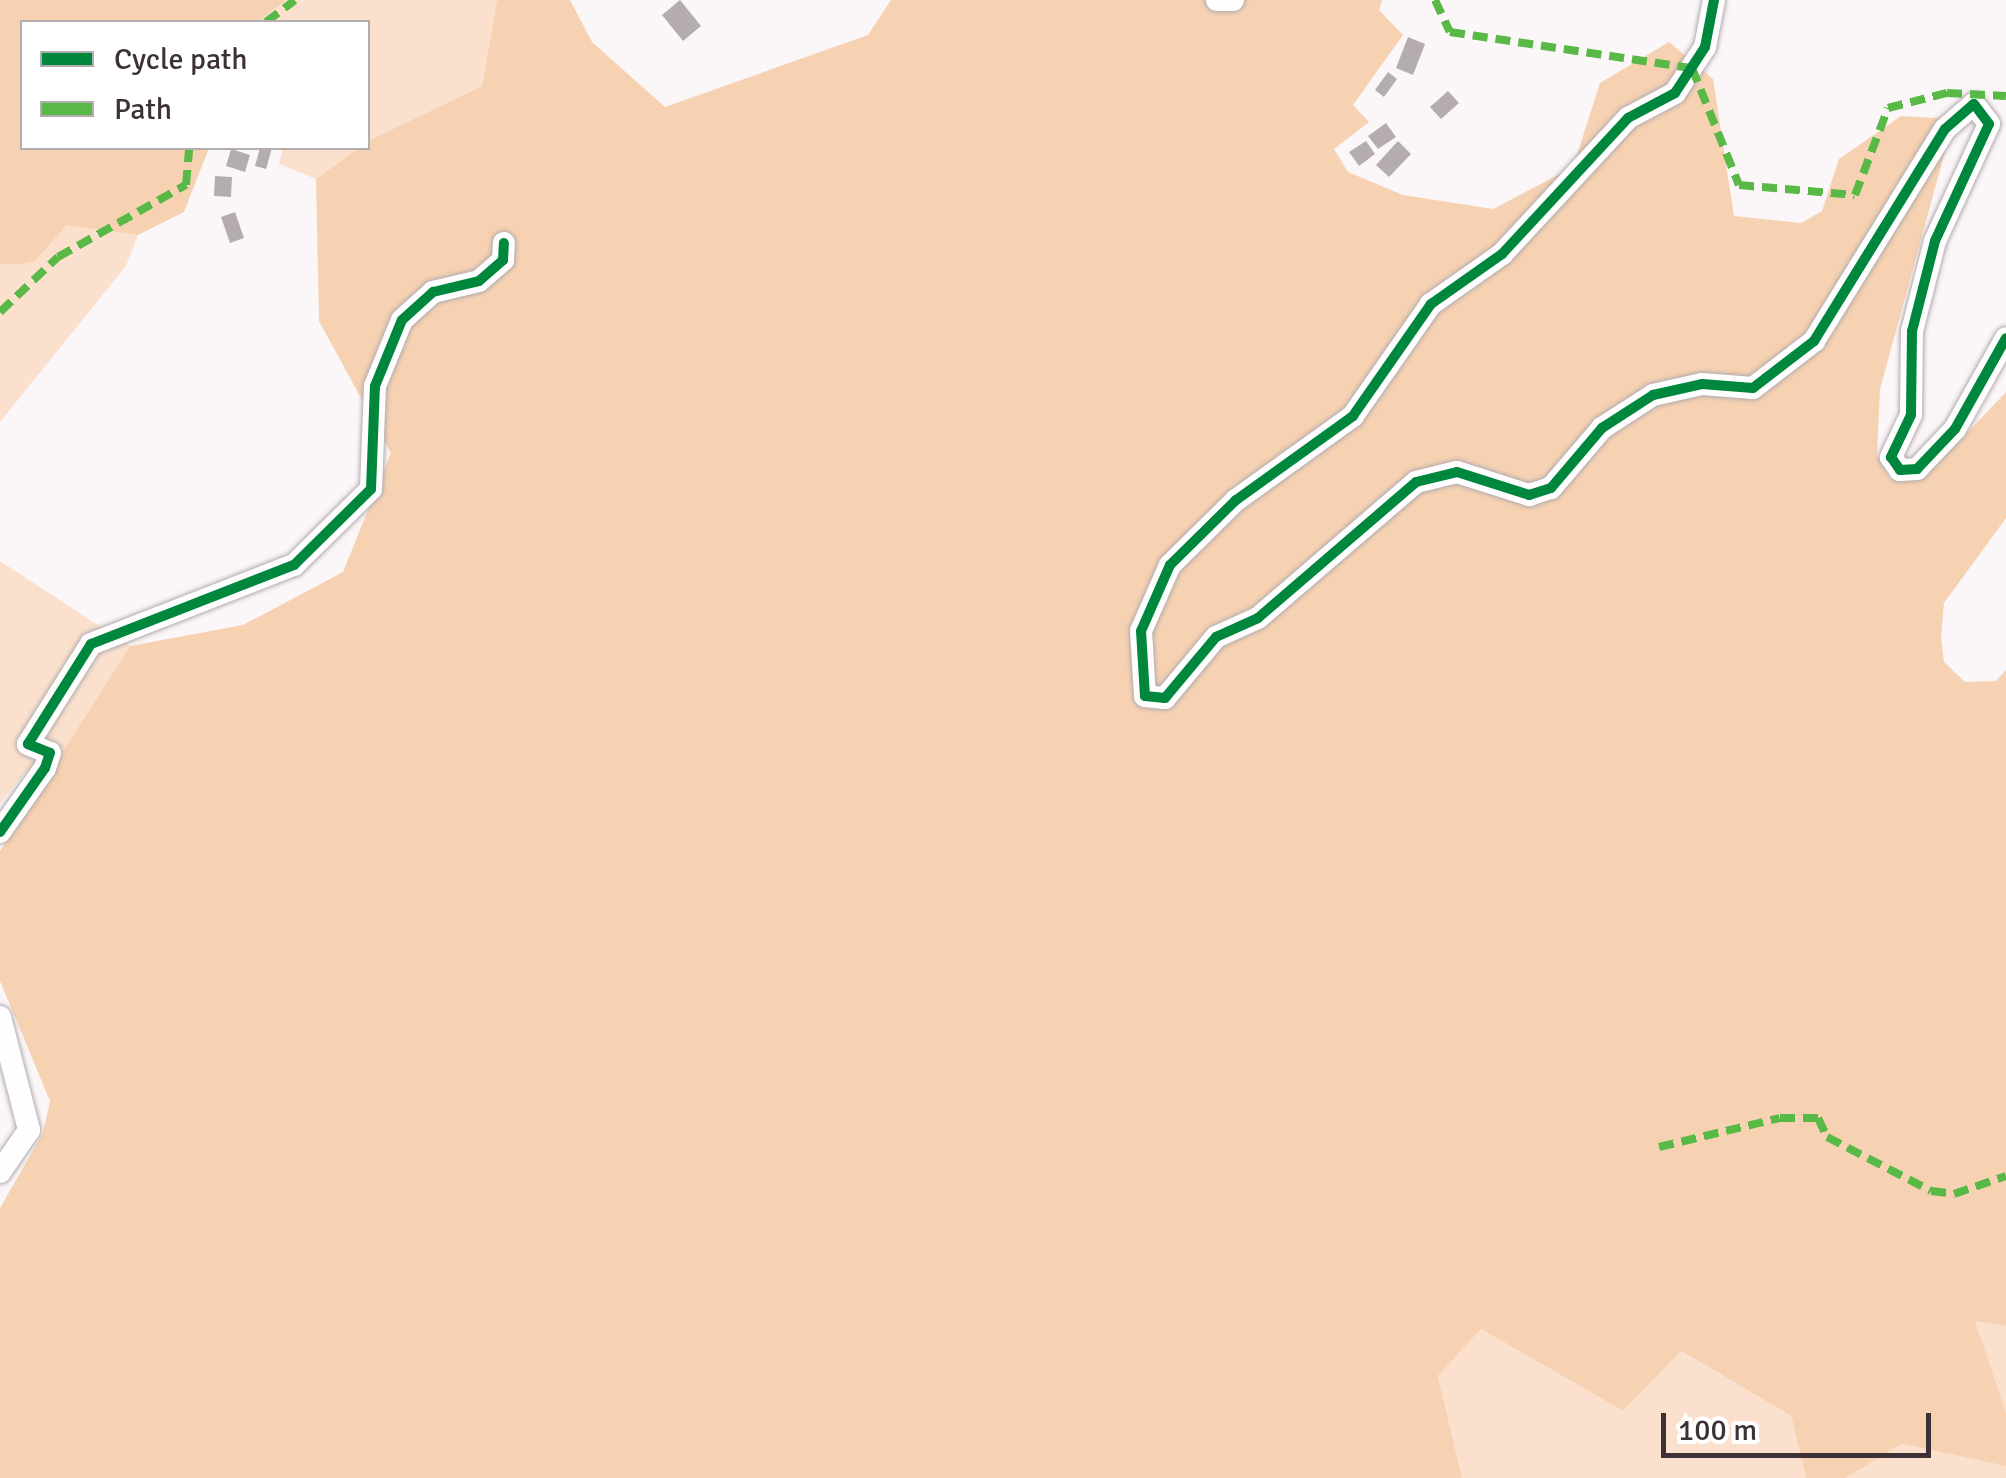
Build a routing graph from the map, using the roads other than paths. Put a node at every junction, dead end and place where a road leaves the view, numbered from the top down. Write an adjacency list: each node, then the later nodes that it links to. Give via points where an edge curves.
1 (1217, 0): 2 (street)
2 (1233, 0)
3 (1714, 0): 5 (street, via 1705,47 1674,93 1628,118 1502,254 1431,304 1353,416 1236,500 1170,565 1140,631 1146,696 1165,698 1216,637 1258,618 1416,482 1457,472 1530,495 1550,488 1602,428 1654,395 1702,384 1752,388 1814,341 1935,144 1974,104 1990,124 1934,241 1912,331 1911,415 1892,457 1900,470 1917,469 1955,429)
4 (504, 243): 6 (street, via 502,260 479,281 433,292 402,320 375,386 371,489 294,565 91,644 28,744 50,753)
5 (2006, 338)
6 (0, 832)
7 (0, 1017): 8 (street, via 28,1130)
8 (0, 1172)

